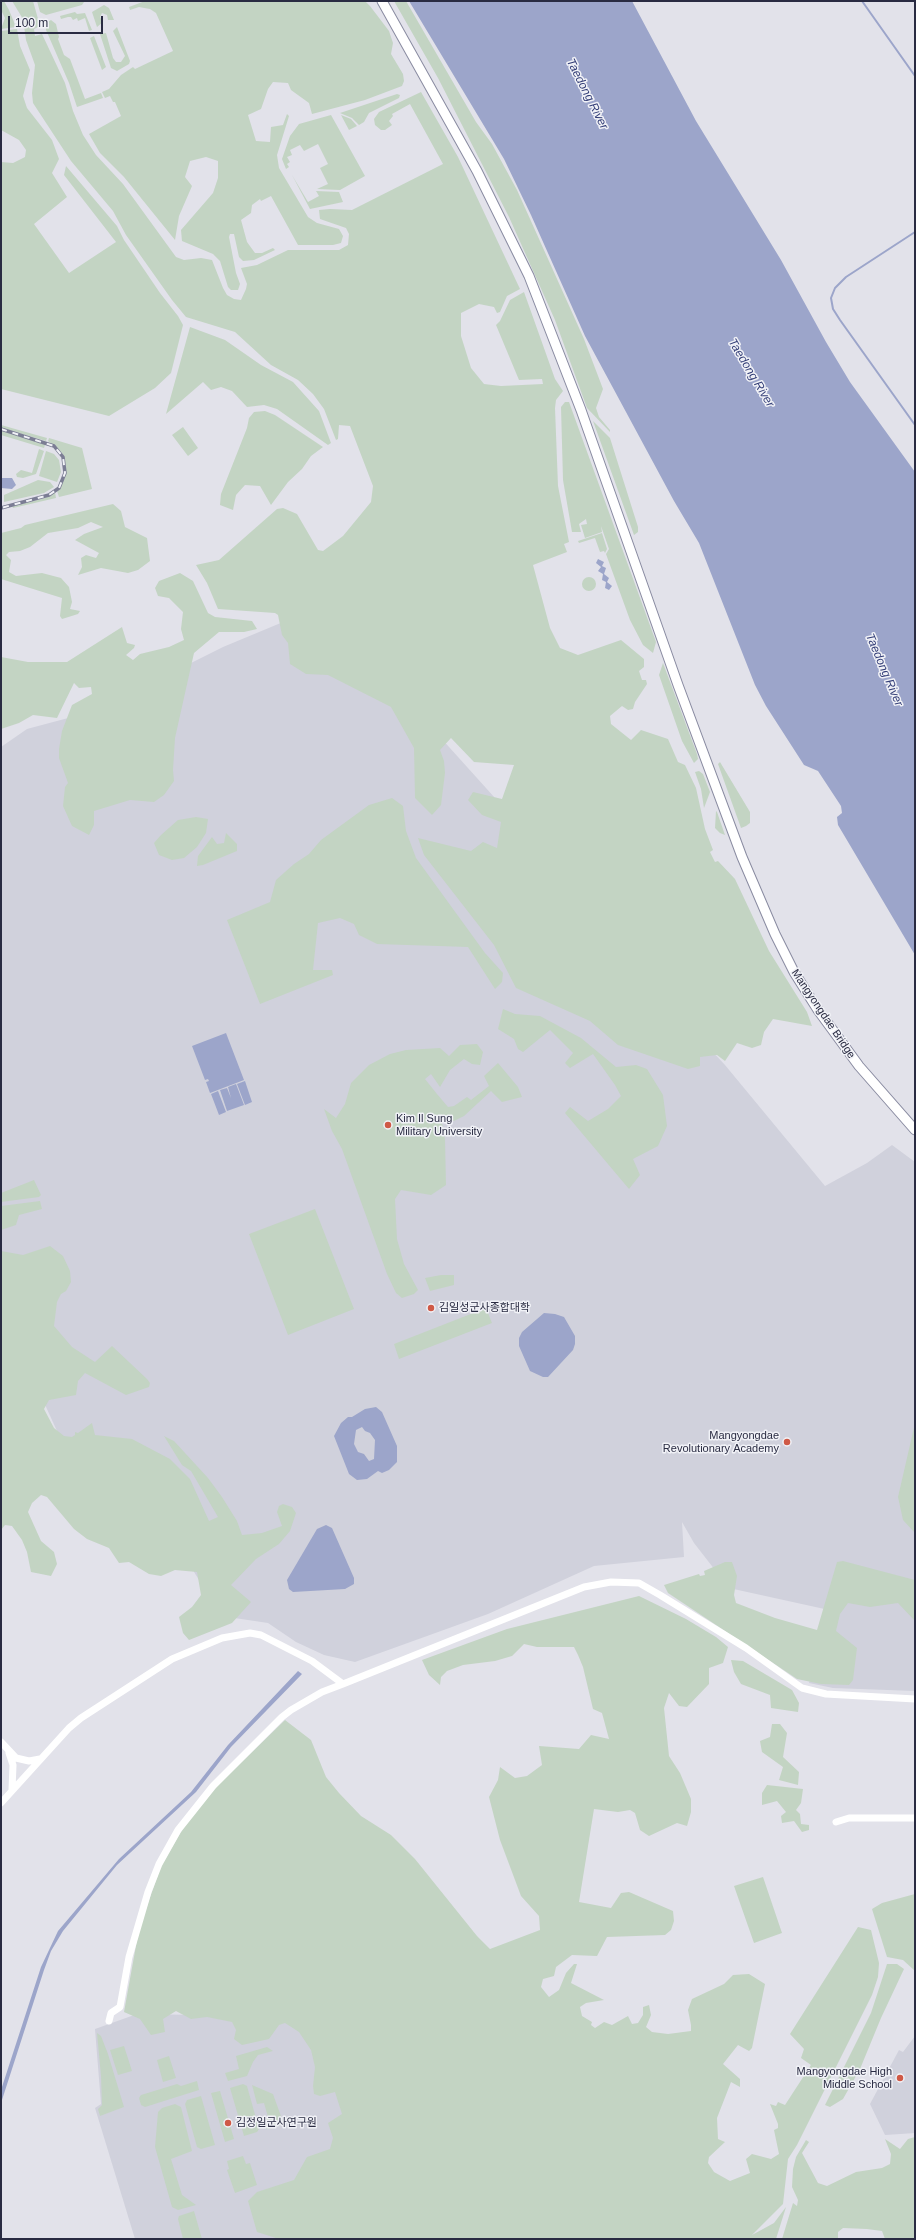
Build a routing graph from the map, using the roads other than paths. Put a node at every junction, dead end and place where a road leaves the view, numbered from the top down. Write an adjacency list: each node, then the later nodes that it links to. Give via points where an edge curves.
1 (382, 1): 2 (highway, Mangyongdae Bridge, via 492,201 529,276 552,332 678,685 761,903 794,972 818,1010 858,1066)
2 (915, 1130)
3 (343, 1684): 4 (main road, via 584,1587 623,1581 639,1584 660,1595 746,1648 802,1688 826,1694); 7 (main road, via 312,1661 261,1635 250,1633 222,1638 172,1660 81,1718); 12 (main road, via 322,1692 282,1717 213,1786 178,1830 159,1864 148,1892 129,1957 120,2007 110,2013)
4 (915, 1699)
5 (1, 1742): 6 (main road)
6 (7, 1750): 7 (main road, via 22,1761); 8 (main road, via 13,1765)
7 (41, 1759): 8 (main road)
8 (12, 1790): 9 (main road)
9 (1, 1802)
10 (915, 1818): 11 (main road, via 849,1818)
11 (836, 1822)
12 (109, 2021)

